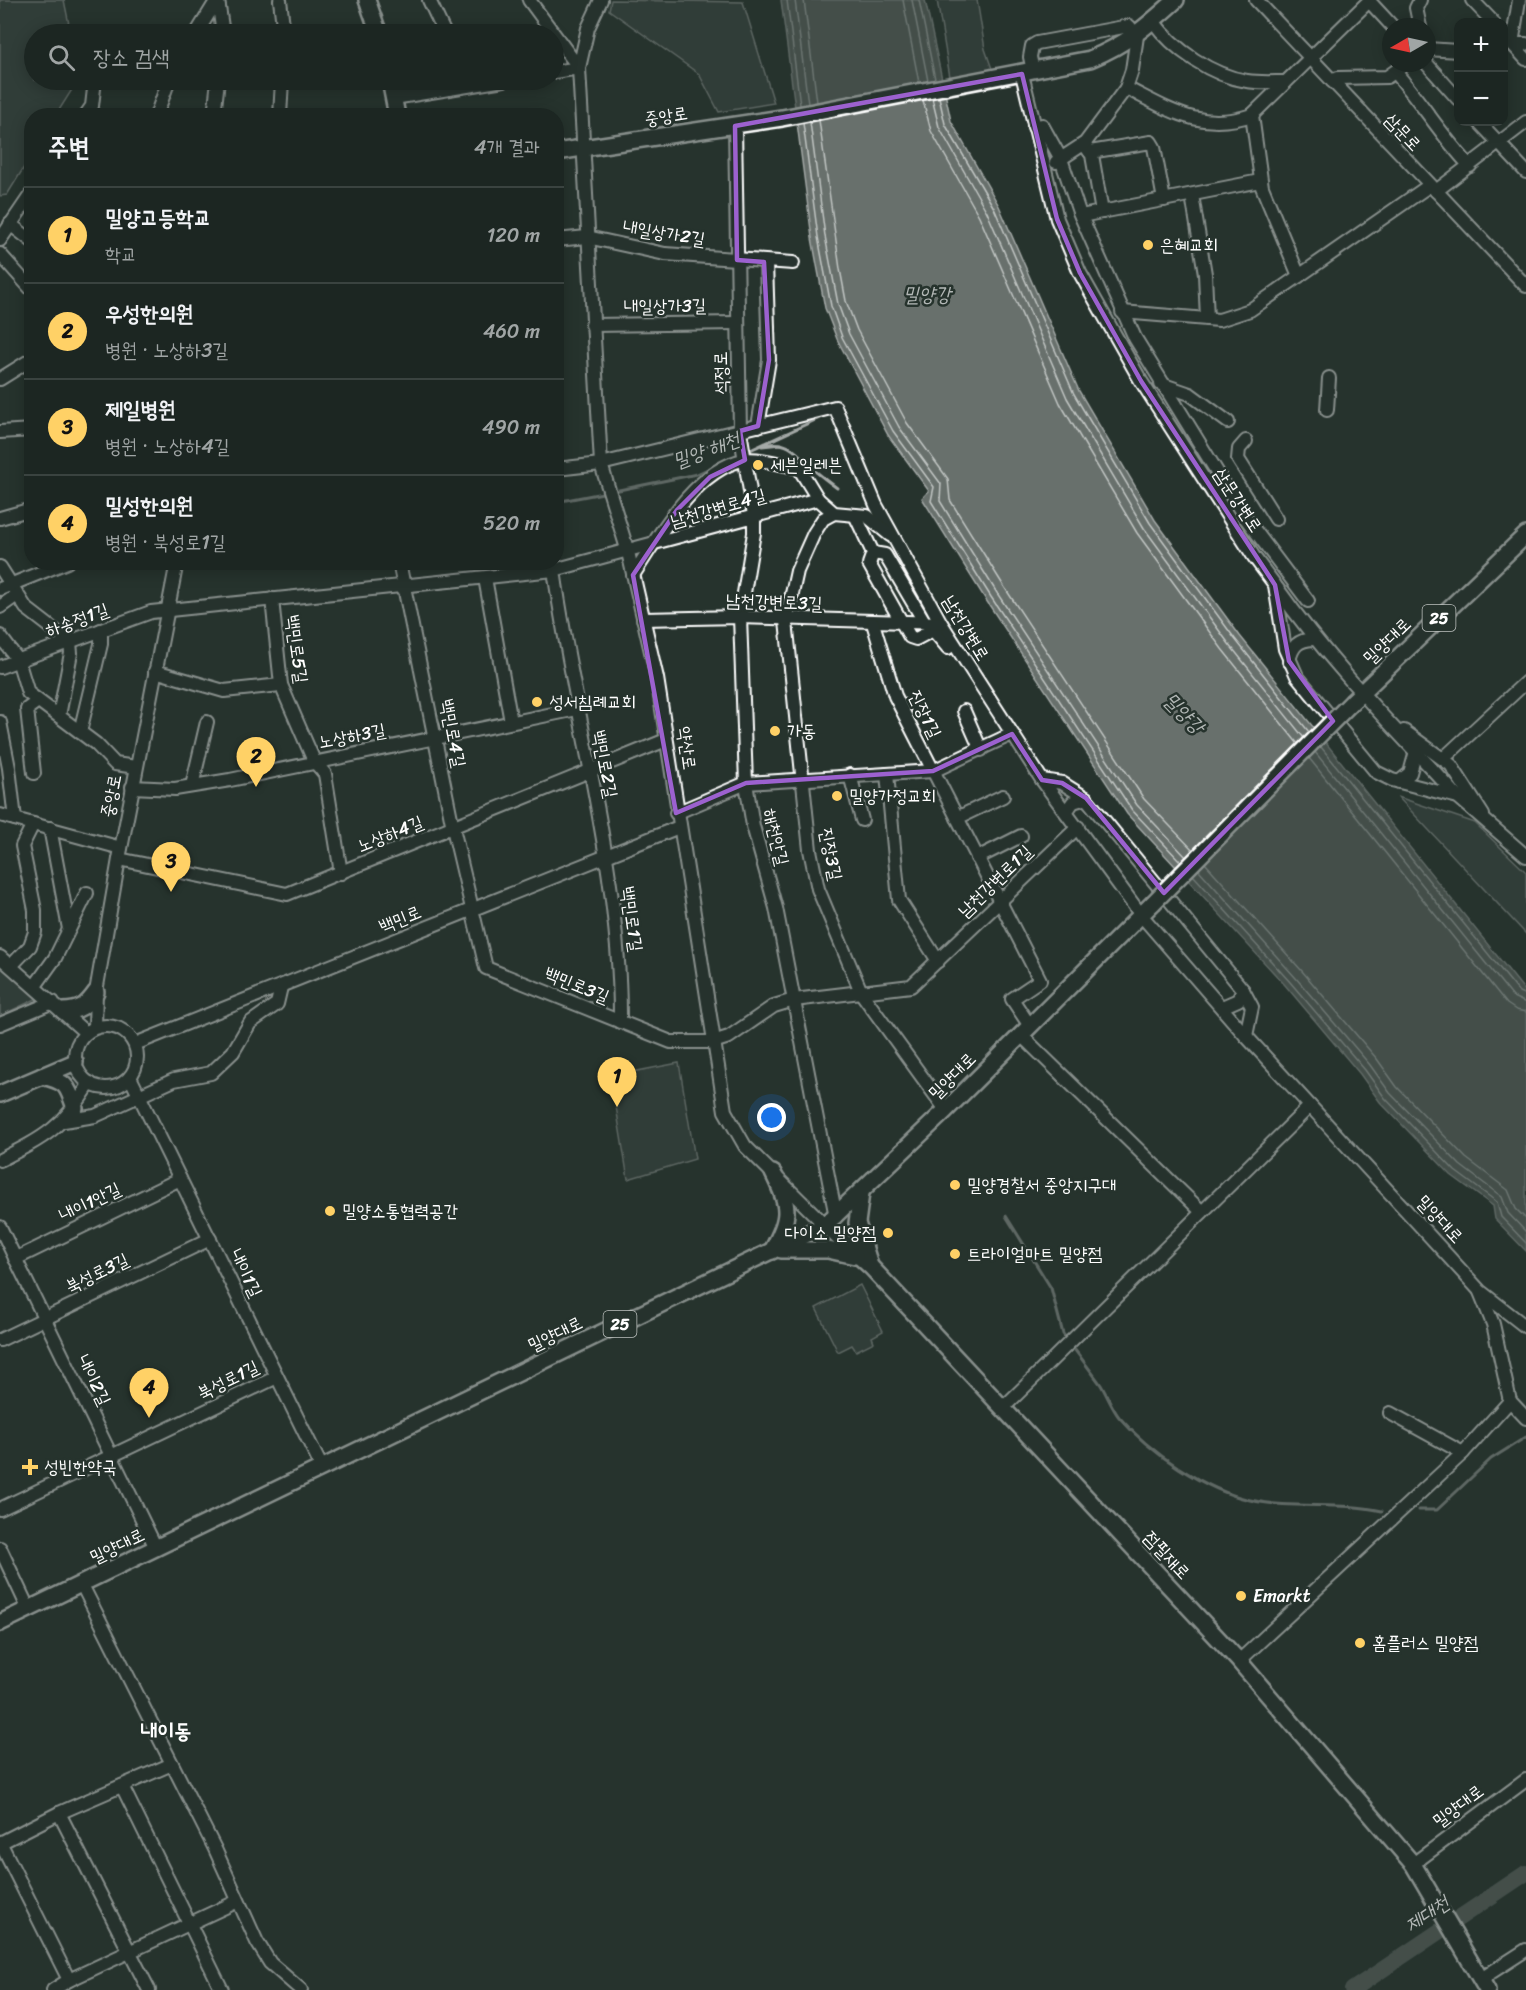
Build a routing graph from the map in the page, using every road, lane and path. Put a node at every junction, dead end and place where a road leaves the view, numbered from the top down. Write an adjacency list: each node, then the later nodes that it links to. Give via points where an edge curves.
1 (217, 0): 17 (street); 18 (street)
2 (280, 0): 19 (street)
3 (367, 0): 20 (main road)
4 (429, 0): 21 (street)
5 (529, 0): 22 (street)
6 (601, 0): 32 (street, 약산로, via 588,28)
7 (1176, 0): 16 (main road)
8 (1256, 0): 30 (street, 삼문로)
9 (1370, 0): 13 (street); 30 (street)
10 (1420, 0): 14 (street, via 1416,8)
11 (1472, 0): 15 (street)
12 (1521, 2): 25 (street)
13 (1385, 18)
14 (1418, 18)
15 (1489, 18)
16 (1153, 21): 23 (main road); 38 (street, via 1164,37 1197,63 1245,81)
17 (202, 24)
18 (221, 24)
19 (283, 24)
20 (375, 24)
21 (440, 24)
22 (547, 24)
23 (1137, 36): 36 (main road, via 1090,59); 36 (street, 삼문강변로, via 1129,26 1036,43); 39 (street)
24 (1508, 40): 25 (street)
25 (1512, 44): 26 (street); 31 (street)
26 (1526, 44)
27 (564, 48): 32 (street)
28 (1436, 50): 29 (street)
29 (1454, 51)
30 (1310, 57): 37 (street, 삼문로); 38 (street)
31 (1526, 59)
32 (579, 68): 33 (street); 60 (street, 약산로)
33 (564, 70)
34 (1434, 72): 46 (street)
35 (1396, 73): 37 (street); 63 (street)
36 (1021, 74): 55 (main road, 중앙로); 57 (street, 삼문강변로)
37 (1332, 81): 66 (street, 삼문로)
38 (1285, 82): 53 (street)
39 (1126, 88): 53 (street, via 1198,121 1236,120); 59 (street)
40 (94, 90): 48 (street)
41 (166, 90): 49 (street)
42 (217, 90): 50 (street)
43 (281, 90): 51 (street)
44 (392, 90): 47 (main road)
45 (433, 90): 47 (street)
46 (1454, 94)
47 (394, 98): 52 (main road)
48 (90, 108)
49 (159, 108)
50 (215, 108)
51 (280, 108)
52 (396, 108)
53 (1252, 115): 65 (street)
54 (1526, 122): 58 (street)
55 (735, 126): 60 (main road, 중앙로); 78 (street, 석정로)
56 (1483, 126): 58 (street)
57 (1034, 127): 62 (street, via 1042,125); 123 (street, 삼문강변로, via 1057,219 1102,314 1183,448)
58 (1499, 144): 63 (street); 64 (street)
59 (1087, 148): 62 (street); 68 (street, via 1150,142); 70 (street)
60 (582, 149): 61 (main road, 중앙로); 74 (street, 약산로)
61 (564, 151)
62 (1058, 161): 71 (street)
63 (1470, 166): 66 (street)
64 (1526, 172)
65 (1260, 181): 67 (street); 81 (street)
66 (1433, 188): 81 (street); 83 (street, 삼문로)
67 (1192, 195): 68 (street); 85 (street, via 1205,274)
68 (1164, 200): 70 (street)
69 (24, 204): 72 (street)
70 (1102, 212): 71 (street)
71 (1081, 216): 84 (street)
72 (10, 224): 73 (street); 76 (street)
73 (24, 235)
74 (587, 237): 75 (street, 내일상가2길); 78 (street, 내일상가2길, via 664,254); 87 (street, 약산로)
75 (564, 239)
76 (0, 240)
77 (0, 254): 82 (street)
78 (737, 260): 79 (street); 86 (street, 석정로)
79 (766, 262): 80 (street); 94 (street, via 769,360)
80 (793, 263)
81 (1299, 276): 85 (street, via 1250,310 1219,320)
82 (24, 281)
83 (1526, 286)
84 (1122, 312): 85 (street); 91 (street)
85 (1207, 319)
86 (738, 323): 87 (street, 내일상가3길); 96 (street, 석정로)
87 (592, 325): 100 (street, 약산로)
88 (24, 364): 90 (street)
89 (1329, 378): 92 (street)
90 (0, 379)
91 (1161, 384): 93 (street, via 1190,394); 127 (street, via 1244,516)
92 (1327, 410)
93 (1228, 422)
94 (758, 426): 96 (street, 남천강변로); 102 (street, 남천강변로, via 835,408)
95 (24, 430): 97 (street)
96 (740, 431): 99 (street, 석정로); 100 (street)
97 (0, 432)
98 (1246, 441): 109 (street, via 1238,459)
99 (745, 460): 103 (street, via 799,468); 107 (street, 해천안길); 112 (street, via 710,477 677,510)
100 (601, 464): 101 (street); 113 (street, 약산로)
101 (564, 468)
102 (866, 483): 108 (street); 111 (street, 남천강변로)
103 (818, 499): 105 (street); 107 (street, 남천강변로4길)
104 (24, 511): 106 (street)
105 (834, 513): 108 (street); 132 (street, 진장3길, via 823,519 814,532 797,571)
106 (1, 515)
107 (754, 515): 112 (street, 남천강변로4길); 130 (street, 해천안길)
108 (861, 515): 111 (street); 114 (street)
109 (1276, 519)
110 (1526, 535): 148 (main road, 밀양대로 / 25)
111 (894, 538): 133 (street, 남천강변로)
112 (652, 546): 113 (street, 남천강변로4길); 121 (street)
113 (628, 552): 116 (street, 남천강변로4길); 121 (street, 약산로)
114 (873, 553): 135 (street, via 869,564); 136 (street, via 885,555)
115 (0, 567): 125 (street)
116 (564, 568)
117 (50, 570): 125 (street)
118 (174, 570): 129 (street, 중앙로)
119 (401, 570): 124 (street, 백민로4길)
120 (554, 570): 122 (street, 남천강변로4길); 150 (street, 백민로2길)
121 (633, 575): 131 (street, 약산로)
122 (485, 578): 124 (street, 남천강변로4길); 155 (street)
123 (1275, 585): 139 (street); 142 (street, 삼문강변로, via 1281,634)
124 (404, 586): 126 (street, 하송정1길); 159 (street, 백민로4길)
125 (9, 590): 128 (street); 140 (street)
126 (272, 599): 129 (street, 하송정1길); 147 (street, 백민로5길)
127 (1308, 601)
128 (0, 607)
129 (168, 609): 137 (street, 하송정1길); 145 (street, 중앙로)
130 (740, 617): 131 (street, 남천강변로3길); 132 (street, 남천강변로3길); 174 (street, 해천안길)
131 (643, 619): 160 (street, 약산로)
132 (786, 621): 134 (street, 남천강변로3길); 171 (street, 진장3길)
133 (941, 622): 136 (street, 남천강변로3길); 158 (street, 남천강변로)
134 (873, 623): 135 (street, 남천강변로3길); 167 (street, 진장1길, via 895,696)
135 (903, 623): 136 (street, 남천강변로3길); 144 (street, via 915,639 933,630)
136 (925, 623)
137 (101, 630): 140 (street, 하송정1길); 157 (street)
138 (0, 636): 141 (street)
139 (1313, 639): 142 (street, via 1298,642); 148 (street)
140 (70, 642): 141 (street, 하송정1길); 152 (street)
141 (18, 660): 143 (street, 하송정1길); 149 (street, via 24,686)
142 (1289, 660): 173 (street, 삼문강변로, via 1297,676 1366,763)
143 (0, 667)
144 (962, 670)
145 (155, 671): 147 (street, via 224,691); 165 (street, 중앙로)
146 (1526, 682): 163 (street)
147 (281, 685): 164 (street, 백민로5길)
148 (1357, 696): 156 (street); 201 (main road, 밀양대로 / 25, bridge)
149 (38, 700): 152 (street); 168 (street, via 27,709)
150 (577, 710): 155 (street, 노상하3길); 166 (street, 백민로2길)
151 (964, 711): 161 (street)
152 (59, 716): 157 (street)
153 (0, 722): 184 (street)
154 (207, 722): 175 (street)
155 (511, 722): 159 (street, 노상하3길)
156 (1392, 725): 162 (street); 163 (street)
157 (80, 732): 165 (street, via 115,764)
158 (1012, 734): 161 (street); 172 (street, 남천강변로)
159 (435, 738): 164 (street, 노상하3길); 190 (street, 백민로4길)
160 (666, 740): 166 (street, 노상하4길); 181 (street, 약산로)
161 (981, 750): 167 (street)
162 (1416, 751): 173 (street, via 1410,773); 178 (street)
163 (1444, 758): 186 (street)
164 (314, 761): 175 (street, 노상하3길); 197 (street, 백민로5길, via 326,774)
165 (136, 767): 176 (street, 중앙로)
166 (588, 771): 190 (street, 노상하4길); 195 (street, 백민로2길)
167 (933, 771): 169 (street); 183 (street, 진장1길)
168 (34, 773)
169 (887, 774): 170 (street); 204 (street, via 899,900)
170 (849, 775): 171 (street); 185 (street)
171 (802, 778): 174 (street); 210 (street, 진장3길, via 818,890)
172 (1042, 780): 179 (street, via 1062,783); 180 (street, 남천강변로)
173 (1399, 782): 178 (street, 삼문강변로)
174 (746, 783): 181 (street); 211 (street, 해천안길)
175 (192, 786): 176 (street, 노상하3길)
176 (132, 787): 193 (street, 중앙로)
177 (1003, 796): 183 (street)
178 (1458, 797): 186 (street, 삼문강변로)
179 (1086, 798): 180 (street, via 1073,802); 208 (street)
180 (1066, 812): 188 (street, 남천강변로)
181 (676, 813): 191 (street, 약산로)
182 (0, 815): 184 (street, 노상하4길)
183 (957, 818): 196 (street, 진장1길)
184 (15, 819): 187 (street, 노상하4길)
185 (862, 820)
186 (1488, 823): 194 (street, 삼문강변로)
187 (33, 824): 189 (street, 노상하4길); 205 (street, via 22,846 35,910 35,932 30,946)
188 (1078, 827): 199 (street, 남천강변로1길); 201 (street, 남천강변로)
189 (50, 828): 193 (street, 노상하4길); 202 (street)
190 (453, 828): 197 (street, 노상하4길); 200 (street, 백민로4길)
191 (679, 828): 195 (street, 백민로); 219 (street, 약산로)
192 (1022, 836): 196 (street)
193 (120, 853): 197 (street, 노상하4길, via 275,894 287,894); 209 (street, 중앙로)
194 (1526, 856)
195 (605, 858): 200 (street, 백민로); 214 (street, 백민로1길, via 621,968)
196 (977, 858): 199 (street, 진장1길)
197 (341, 873)
198 (87, 893): 202 (street)
199 (999, 902): 204 (street, 남천강변로1길); 217 (street, 진장1길, via 1040,981 1012,999)
200 (472, 911): 207 (street, 백민로); 214 (street, 백민로3길, via 486,968)
201 (1141, 915): 213 (street, 밀양대로); 217 (main road, 밀양대로 / 25)
202 (69, 929): 206 (street)
203 (0, 957): 205 (street)
204 (938, 961): 210 (street, 남천강변로1길, via 911,986)
205 (11, 966): 206 (street)
206 (35, 986): 212 (street)
207 (280, 987): 220 (street, 백민로); 226 (street, via 277,1004 250,1023 233,1052 211,1073 174,1080)
208 (1243, 990): 213 (street, via 1238,1000); 218 (street, via 1252,1007)
209 (96, 992): 212 (main road, via 86,1007 76,1011); 216 (street, 중앙로)
210 (862, 994): 211 (street, 남천강변로1길); 229 (street, 진장3길)
211 (794, 1000): 219 (street, via 774,1006 729,1037); 236 (street, 해천안길)
212 (58, 1006): 215 (street); 216 (street)
213 (1222, 1007): 218 (street, 밀양대로)
214 (620, 1022): 219 (street, 백민로3길, via 671,1041)
215 (0, 1024)
216 (90, 1030): 220 (street, via 116,1026); 221 (street, via 75,1051)
217 (1026, 1031): 229 (main road, 밀양대로 / 25); 235 (street)
218 (1246, 1036): 227 (street, 밀양대로)
219 (713, 1042): 232 (street, 약산로, via 725,1111 745,1146)
220 (135, 1044): 223 (street, via 138,1059)
221 (75, 1062): 222 (main road); 224 (street)
222 (42, 1076): 225 (main road); 228 (main road, via 61,1080)
223 (130, 1077): 224 (street, via 114,1087); 226 (street, 내이1길)
224 (90, 1083): 228 (street)
225 (0, 1094)
226 (139, 1095): 230 (street, via 95,1116); 233 (street, 내이1길)
227 (1310, 1106): 235 (street); 242 (street, 밀양대로)
228 (75, 1108): 230 (street)
229 (946, 1110): 234 (main road, 밀양대로 / 25)
230 (64, 1121): 231 (street, via 40,1140)
231 (0, 1160)
232 (773, 1173): 236 (street, 약산로); 239 (main road, 약산로, via 788,1211)
233 (180, 1179): 238 (street, 내이1길); 240 (street, 내이1안길)
234 (861, 1193): 236 (main road, 밀양대로 / 25); 241 (main road, 점필재로, via 857,1223)
235 (1202, 1212): 248 (street)
236 (831, 1221): 239 (main road, 밀양대로 / 25); 241 (main road, 점필재로)
237 (0, 1227): 240 (street, 내이2길)
238 (210, 1239): 243 (street, 북성로3길); 246 (street, 내이1길)
239 (772, 1251): 241 (main road, via 828,1250); 253 (main road, 밀양대로 / 25)
240 (15, 1259): 243 (street, 내이2길)
241 (866, 1263): 248 (main road, 점필재로)
242 (1480, 1291): 244 (street, 밀양대로); 247 (street, via 1493,1324)
243 (44, 1319): 245 (street, 북성로3길); 252 (street, 내이2길)
244 (1526, 1327)
245 (0, 1340)
246 (277, 1377): 252 (street, 북성로1길); 253 (street, 내이1길)
247 (1510, 1401): 250 (street); 251 (street)
248 (1003, 1408): 260 (main road, 점필재로)
249 (1390, 1413): 251 (street)
250 (1526, 1418)
251 (1463, 1453): 260 (street)
252 (111, 1456): 254 (street, 북성로1길); 256 (street, 내이2길)
253 (322, 1468): 256 (main road, 밀양대로 / 25)
254 (0, 1509)
255 (0, 1548): 258 (street)
256 (156, 1548): 257 (main road, 밀양대로 / 25)
257 (82, 1585): 258 (main road, 밀양대로 / 25); 261 (street)
258 (29, 1610): 259 (main road, 밀양대로 / 25)
259 (0, 1623)
260 (1239, 1661): 266 (main road, 점필재로)
261 (172, 1764): 263 (street); 267 (street)
262 (1526, 1780): 266 (street, 밀양대로)
263 (122, 1786): 264 (street); 268 (street)
264 (59, 1813): 265 (street); 270 (street)
265 (0, 1842): 272 (street)
266 (1413, 1864): 271 (main road, 점필재로)
267 (238, 1901): 268 (street); 276 (street, via 270,1963)
268 (189, 1924): 270 (street); 275 (street)
269 (1526, 1950): 271 (street)
270 (130, 1951): 272 (street); 274 (street)
271 (1481, 1979)
272 (69, 1980): 273 (street)
273 (53, 1990)
274 (149, 1990)
275 (222, 1990)
276 (301, 1990)

